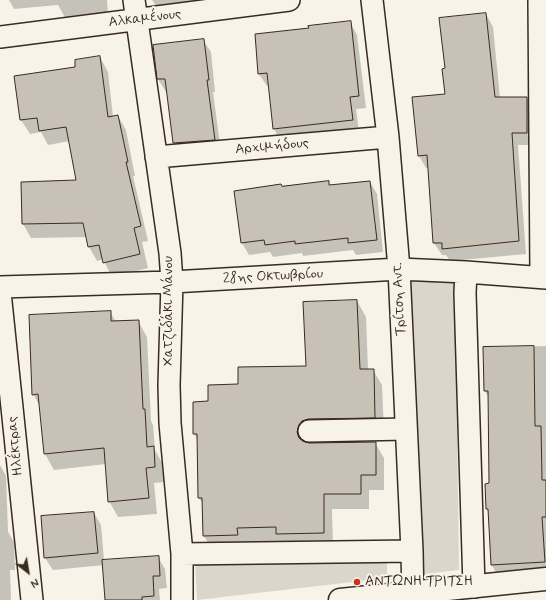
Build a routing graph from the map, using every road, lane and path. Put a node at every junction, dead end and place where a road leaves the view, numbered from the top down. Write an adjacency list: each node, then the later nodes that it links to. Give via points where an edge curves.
1 (134, 0): 5 (street, Χατζιδάκι Μάνου)
2 (289, 0): 5 (street, Αλκαμένους)
3 (372, 0): 7 (street, Τρίτση Αντ.)
4 (539, 0): 11 (street)
5 (137, 20): 6 (street, Αλκαμένους); 8 (street, Χατζιδάκι Μάνου)
6 (0, 37)
7 (388, 137): 8 (street, Αρχιμήδους); 9 (street, Τρίτση Αντ.)
8 (156, 157): 12 (street, Χατζιδάκι Μάνου)
9 (398, 270): 10 (street, 28ης Οκτωβρίου); 12 (street, 28ης Οκτωβρίου); 15 (street, Τρίτση Αντ.)
10 (466, 272): 11 (street, 28ης Οκτωβρίου); 20 (street)
11 (543, 278)
12 (172, 282): 13 (street, 28ης Οκτωβρίου); 18 (street, Χατζιδάκι Μάνου, via 169,408)
13 (0, 287)
14 (0, 292): 22 (street, Ηλέκτρας)
15 (406, 429): 16 (street); 17 (street, Τρίτση Αντ.)
16 (309, 431)
17 (412, 551): 18 (street); 21 (street, Τρίτση Αντ.)
18 (182, 554): 23 (street, Χατζιδάκι Μάνου)
19 (546, 580): 20 (street)
20 (474, 587): 21 (street)
21 (413, 596): 24 (street)
22 (32, 600)
23 (182, 600)
24 (340, 600)

